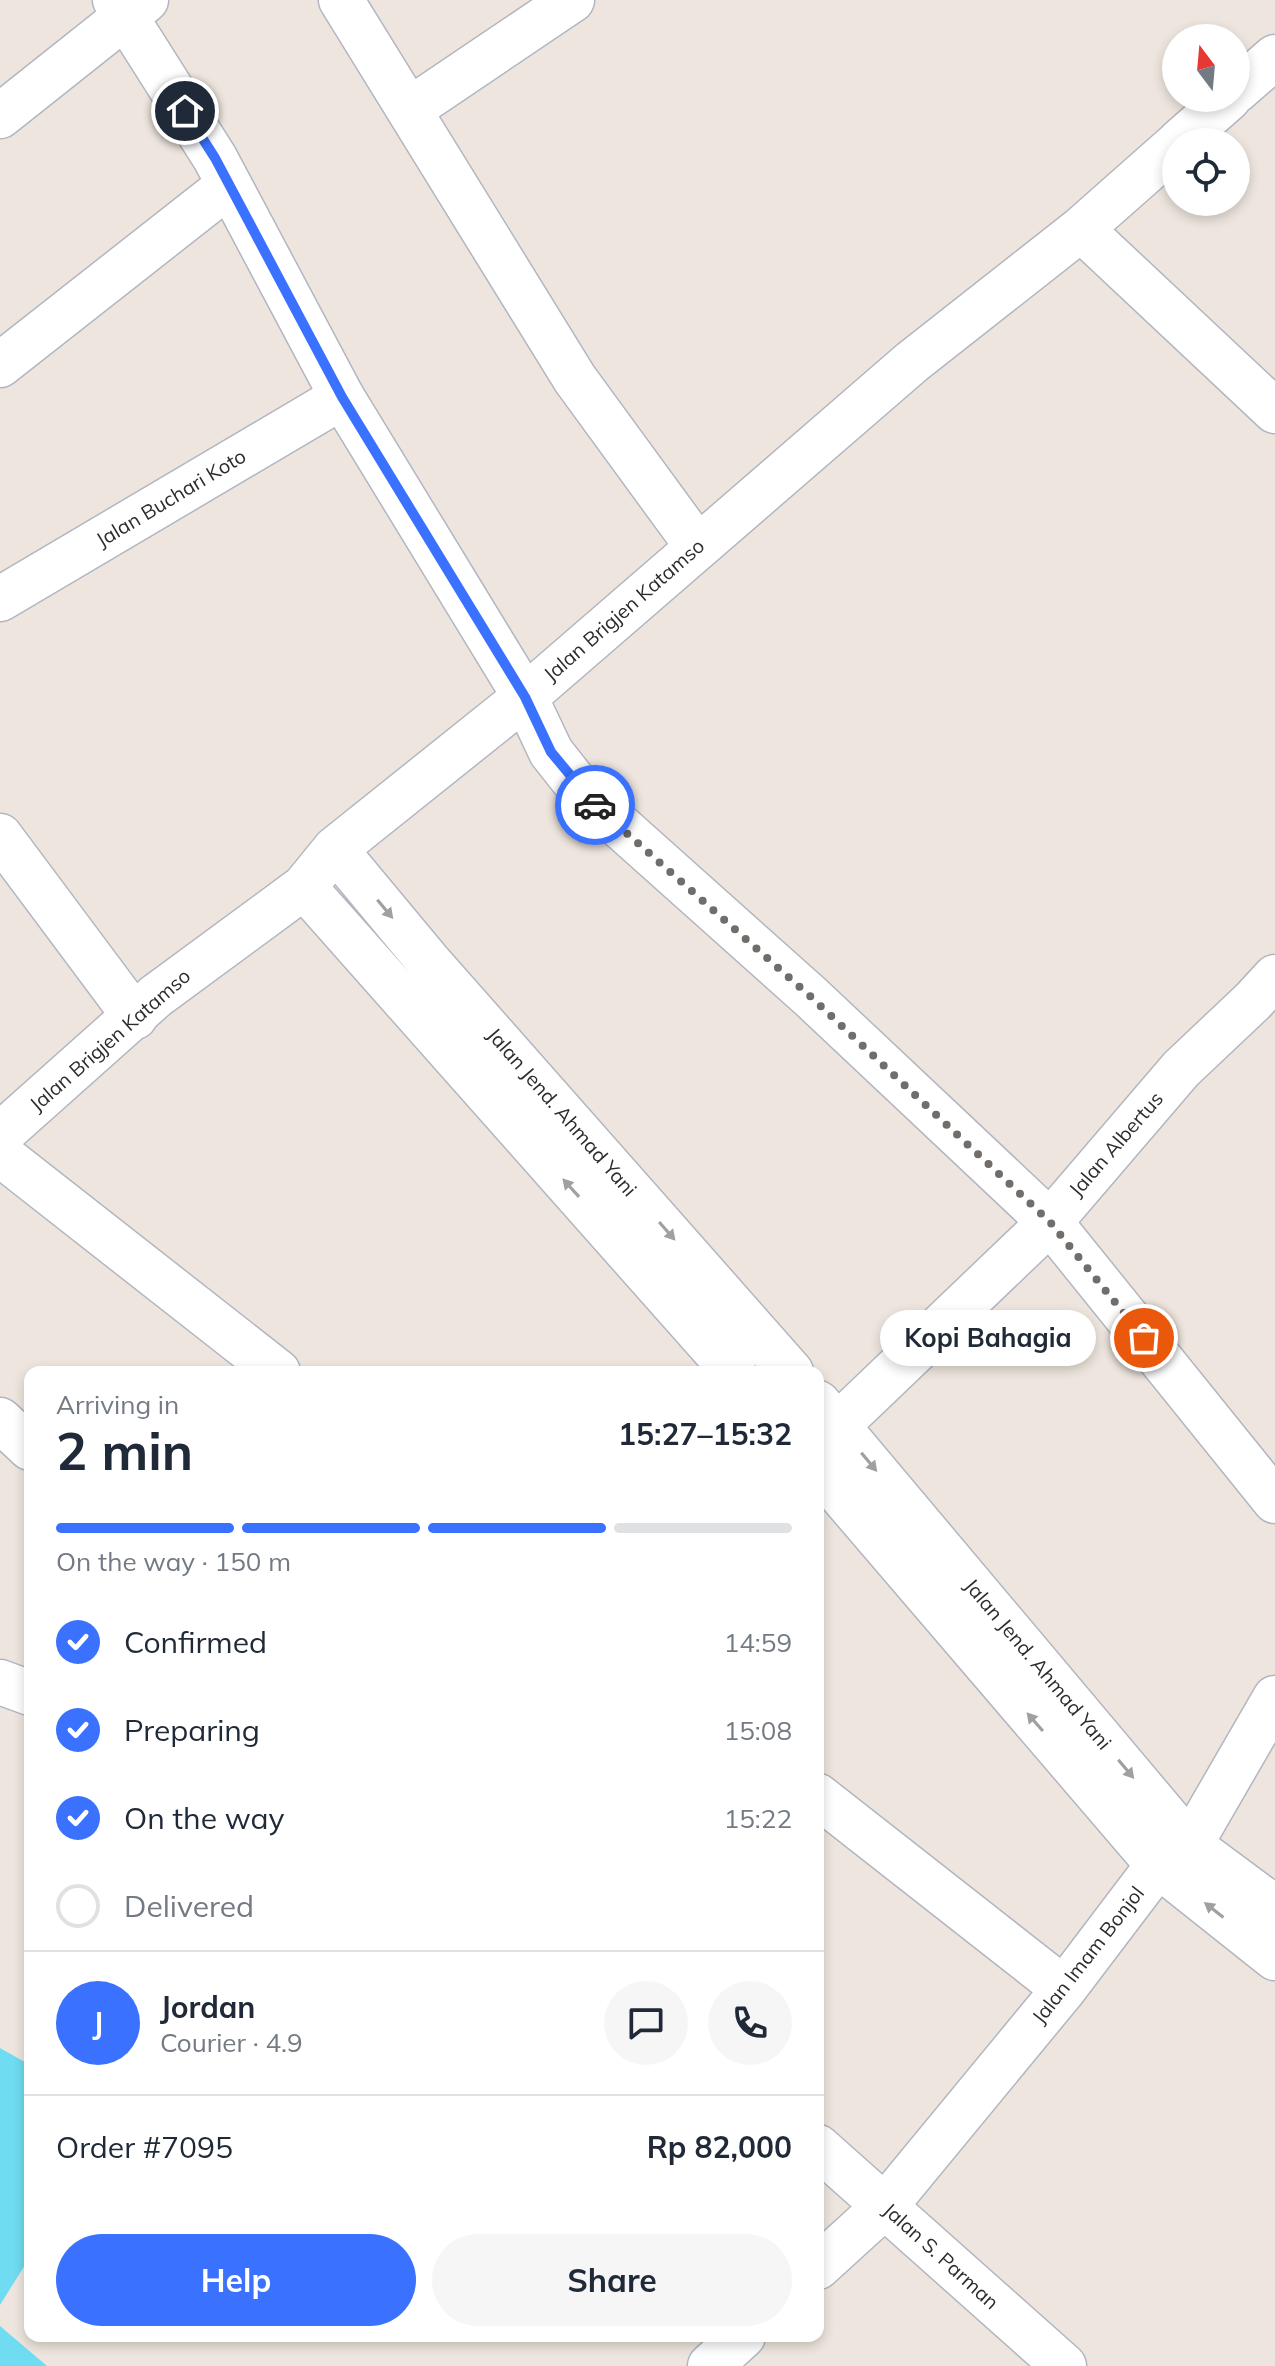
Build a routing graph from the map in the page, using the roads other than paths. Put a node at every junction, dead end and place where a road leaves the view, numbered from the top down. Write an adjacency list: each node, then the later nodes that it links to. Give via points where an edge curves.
1 (341, 0): 6 (street)
2 (572, 0): 6 (street)
3 (129, 5): 8 (street); 11 (street)
4 (1275, 57): 5 (street)
5 (1250, 79)
6 (409, 110): 16 (street, via 575,379)
7 (1213, 112): 9 (street, Jalan Brigjen Katamso)
8 (0, 116)
9 (1195, 128)
10 (1162, 157): 12 (street, Jalan Brigjen Katamso)
11 (229, 185): 13 (street); 14 (street)
12 (1081, 229): 15 (street); 16 (street, Jalan Brigjen Katamso, via 912,362)
13 (0, 365)
14 (342, 397): 17 (street, Jalan Buchari Koto); 18 (street)
15 (1275, 411)
16 (697, 546): 18 (street, Jalan Brigjen Katamso)
17 (0, 599)
18 (525, 697): 20 (street, Jalan Brigjen Katamso); 26 (street, via 551,752 585,795 811,997)
19 (0, 836): 23 (street)
20 (335, 849): 21 (street, Jalan Brigjen Katamso); 29 (street, Jalan Jend. Ahmad Yani, one-way to 29)
21 (304, 887): 23 (street, Jalan Brigjen Katamso); 28 (street, one-way to 21)
22 (1268, 998): 26 (street, Jalan Albertus, via 1181,1069)
23 (135, 1017): 24 (street, Jalan Brigjen Katamso)
24 (0, 1135)
25 (0, 1154): 27 (street)
26 (1050, 1222): 31 (street, Jalan Albertus); 34 (street)
27 (270, 1366)
28 (729, 1366)
29 (786, 1366)
30 (0, 1420): 32 (street)
31 (824, 1424): 39 (street, Jalan Jend. Ahmad Yani, one-way to 39)
32 (24, 1442)
33 (824, 1475): 39 (street, Jalan Jend. Ahmad Yani, one-way to 33)
34 (1275, 1501)
35 (0, 1682): 36 (street)
36 (24, 1691)
37 (1275, 1698): 39 (street, Jalan Imam Bonjol)
38 (824, 1801): 42 (street)
39 (1174, 1855): 40 (street, Jalan Jend. Ahmad Yani); 41 (street, Jalan Jend. Ahmad Yani, one-way to 39); 42 (street, Jalan Imam Bonjol)
40 (1275, 1908)
41 (1275, 1958)
42 (1064, 1989): 44 (street, Jalan Imam Bonjol)
43 (824, 2152): 44 (street, Jalan S. Parman)
44 (886, 2205): 45 (street, Jalan Imam Bonjol); 48 (street, Jalan S. Parman)
45 (824, 2262)
46 (736, 2342): 47 (street)
47 (710, 2366)
48 (1064, 2366)

